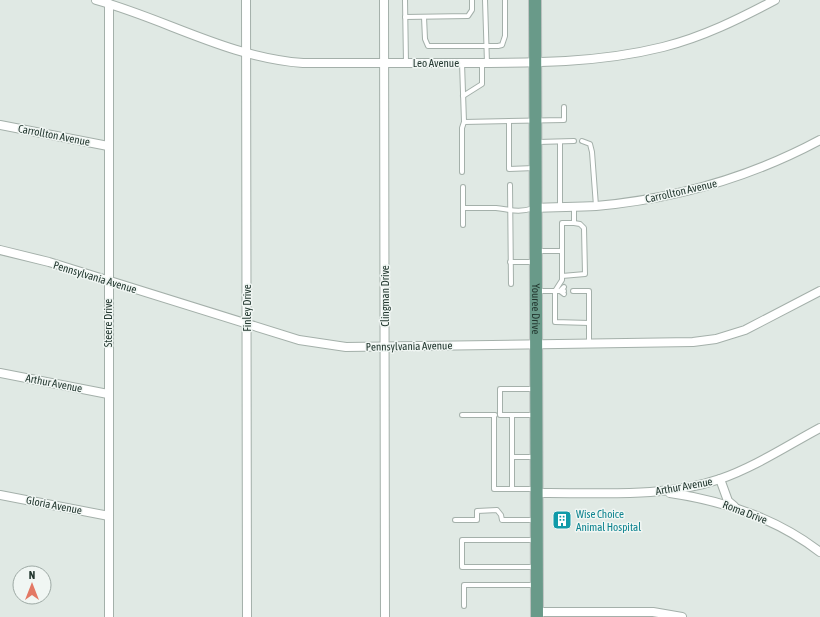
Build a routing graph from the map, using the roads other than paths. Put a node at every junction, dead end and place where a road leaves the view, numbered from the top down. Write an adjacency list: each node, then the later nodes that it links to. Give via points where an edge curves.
1 (96, 0): 10 (street, Leo Avenue)
2 (246, 0): 14 (street, Finley Drive)
3 (384, 0): 16 (street, Clingman Drive)
4 (405, 0): 11 (lane)
5 (472, 0): 12 (lane, via 472,10 468,16)
6 (485, 0): 13 (lane)
7 (505, 0): 13 (lane, via 504,41 498,46)
8 (535, 0): 15 (main road, Youree Drive)
9 (775, 0): 15 (street, Leo Avenue, via 708,32 663,47 594,60)
10 (109, 4): 14 (street, Leo Avenue); 31 (street, Steere Drive)
11 (405, 17): 12 (lane); 17 (lane)
12 (424, 17): 13 (lane, via 425,39 428,46)
13 (486, 46): 19 (lane)
14 (246, 54): 16 (street, Leo Avenue, via 303,63); 56 (street, Finley Drive)
15 (535, 62): 19 (street, Leo Avenue); 23 (main road, Youree Drive)
16 (384, 63): 17 (street, Leo Avenue); 59 (street, Clingman Drive)
17 (406, 63): 18 (street, Leo Avenue)
18 (462, 63): 19 (street, Leo Avenue); 20 (lane)
19 (484, 63): 20 (lane, via 482,84)
20 (463, 96): 24 (lane)
21 (564, 107): 23 (lane, via 564,120)
22 (508, 121): 23 (lane); 24 (lane); 32 (lane, via 509,169)
23 (535, 121): 29 (main road, Youree Drive)
24 (464, 122): 33 (lane)
25 (0, 125): 31 (street, Carrollton Avenue)
26 (574, 139): 30 (lane)
27 (584, 140): 36 (lane, via 590,144 592,152)
28 (820, 140): 36 (street, Carrollton Avenue, via 760,168 713,184 661,197)
29 (535, 142): 30 (lane); 32 (main road, Youree Drive)
30 (560, 142): 37 (lane)
31 (108, 146): 49 (street, Steere Drive)
32 (535, 168): 40 (main road, Youree Drive)
33 (462, 172)
34 (510, 185): 41 (lane)
35 (463, 187): 39 (lane)
36 (596, 206): 38 (street, Carrollton Avenue)
37 (560, 207): 38 (street, Carrollton Avenue); 40 (street, Carrollton Avenue)
38 (574, 207): 42 (lane)
39 (463, 208): 41 (lane); 43 (lane)
40 (535, 208): 41 (lane, via 522,212); 46 (main road, Youree Drive)
41 (510, 210): 47 (lane)
42 (574, 223): 45 (lane, via 562,223); 48 (lane, via 584,228 585,274)
43 (463, 225)
44 (0, 250): 49 (street, Pennsylvania Avenue)
45 (562, 251): 46 (lane); 48 (lane)
46 (535, 257): 47 (lane); 51 (main road, Youree Drive)
47 (510, 262): 50 (lane)
48 (562, 276): 52 (lane)
49 (108, 281): 56 (street, Pennsylvania Avenue); 62 (street, Steere Drive)
50 (510, 284)
51 (535, 291): 52 (lane); 57 (main road, Youree Drive)
52 (561, 291): 55 (lane, via 555,322)
53 (574, 291): 55 (lane, via 589,291)
54 (820, 291): 58 (street, Pennsylvania Avenue, via 754,326 716,339 680,343)
55 (589, 322): 58 (lane)
56 (247, 324): 59 (street, Pennsylvania Avenue, via 310,343 346,347); 87 (street, Finley Drive)
57 (536, 344): 58 (street, Pennsylvania Avenue); 59 (street, Pennsylvania Avenue); 61 (main road, Youree Drive)
58 (589, 344)
59 (385, 346): 88 (street, Clingman Drive)
60 (0, 372): 62 (street, Arthur Avenue)
61 (536, 389): 63 (lane, via 500,389); 67 (main road, Youree Drive)
62 (108, 394): 77 (street, Steere Drive)
63 (500, 414): 65 (lane); 66 (lane)
64 (462, 415): 65 (lane)
65 (494, 415): 72 (lane, via 494,489)
66 (512, 415): 67 (lane); 69 (lane)
67 (536, 415): 70 (main road, Youree Drive)
68 (820, 428): 71 (street, Arthur Avenue)
69 (512, 457): 70 (lane); 72 (lane)
70 (536, 457): 73 (main road, Youree Drive)
71 (720, 479): 74 (street, Arthur Avenue); 76 (street, via 728,501)
72 (512, 489): 73 (lane)
73 (536, 491): 74 (street, Arthur Avenue); 79 (main road, Youree Drive)
74 (662, 492): 76 (street, Roma Drive, via 693,496)
75 (0, 495): 77 (street, Gloria Avenue)
76 (738, 508): 81 (street, Roma Drive, via 787,530)
77 (109, 516): 86 (street, Steere Drive)
78 (455, 520): 79 (lane, via 477,520 477,510 497,510 502,520)
79 (536, 520): 80 (main road, Youree Drive)
80 (536, 540): 82 (main road, Youree Drive); 82 (lane, via 462,540 462,567)
81 (820, 552)
82 (537, 567): 83 (main road, Youree Drive)
83 (537, 585): 84 (lane, via 464,585); 85 (main road, Youree Drive)
84 (464, 606)
85 (537, 615): 89 (street, via 653,612)
86 (109, 617)
87 (247, 617)
88 (385, 617)
89 (682, 617)

